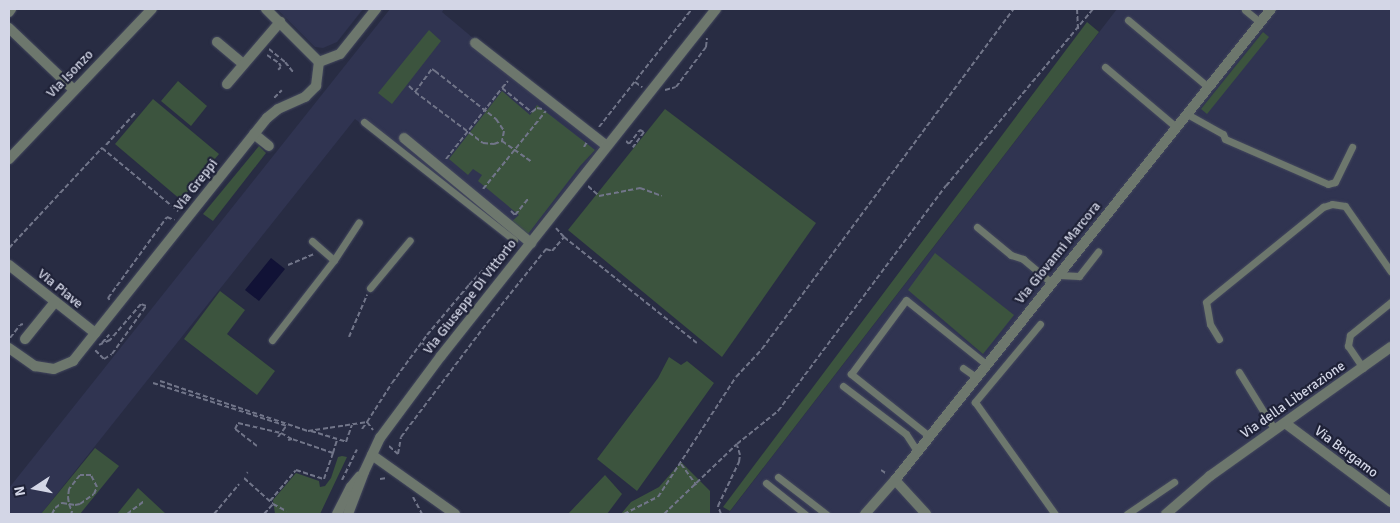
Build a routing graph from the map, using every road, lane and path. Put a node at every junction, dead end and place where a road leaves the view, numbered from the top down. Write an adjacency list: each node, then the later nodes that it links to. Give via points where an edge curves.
1 (12, 9): 12 (street)
2 (152, 9): 29 (street, Via Isonzo)
3 (266, 9): 14 (street)
4 (376, 9): 21 (street, via 340,54)
5 (692, 9): 39 (path)
6 (716, 9): 44 (street, Via Giuseppe Di Vittorio)
7 (1014, 9): 120 (path, via 762,349 736,377)
8 (1077, 9): 17 (path)
9 (1093, 9): 17 (path)
10 (1271, 9): 15 (street, Via Giovanni Marcora)
11 (1245, 10): 15 (lane)
12 (9, 12)
13 (1128, 20): 28 (lane)
14 (280, 22): 21 (street); 22 (street)
15 (1260, 22): 28 (street, Via Giovanni Marcora)
16 (9, 28): 29 (street)
17 (1078, 29): 114 (path, via 946,186 778,411)
18 (712, 32): 30 (path, via 706,39 706,47 676,87)
19 (217, 42): 22 (street)
20 (475, 43): 39 (street)
21 (319, 62): 38 (street, Via Greppi, via 316,86 305,98 278,108)
22 (243, 64): 26 (street)
23 (1105, 67): 36 (lane)
24 (278, 70): 25 (path, via 281,66 266,55 266,50)
25 (293, 72)
26 (226, 84)
27 (409, 86): 31 (path)
28 (1208, 87): 34 (street, Via Giovanni Marcora)
29 (74, 90): 50 (street, Via Isonzo)
30 (665, 90)
31 (415, 92): 32 (path, via 432,69); 37 (path)
32 (486, 110): 37 (path); 41 (path, via 503,126); 49 (path, via 502,88 532,112 537,108 547,109)
33 (136, 112): 42 (path)
34 (1187, 114): 36 (street, Via Giovanni Marcora); 48 (lane, via 1223,134 1225,139 1328,184 1335,182)
35 (364, 122): 67 (lane)
36 (1176, 127): 77 (street, Via Giovanni Marcora)
37 (468, 132): 41 (path, via 483,143); 51 (path)
38 (254, 134): 43 (street); 86 (street, Via Greppi)
39 (593, 135): 44 (street); 45 (path)
40 (404, 138): 69 (street)
41 (502, 141): 49 (path)
42 (106, 145)
43 (269, 146)
44 (607, 146): 69 (street, Via Giuseppe Di Vittorio)
45 (584, 147)
46 (633, 147): 47 (path, via 644,132 640,130 629,144 626,141)
47 (620, 148)
48 (1352, 148)
49 (515, 150): 52 (path); 56 (path, via 483,189)
50 (9, 159)
51 (446, 160)
52 (531, 161)
53 (593, 179): 54 (path)
54 (587, 185): 55 (path); 57 (path, via 599,196 640,188)
55 (584, 189)
56 (489, 194)
57 (662, 196)
58 (529, 198): 59 (path, via 515,215)
59 (509, 210)
60 (182, 213): 70 (path, via 102,148)
61 (178, 220): 82 (path, via 167,217 108,298)
62 (359, 222): 73 (lane)
63 (977, 226): 78 (lane, via 1011,255 1023,259)
64 (555, 228): 65 (path)
65 (564, 237): 91 (path); 118 (path, via 552,251 546,249 502,303 401,437)
66 (410, 240): 79 (lane)
67 (514, 240): 104 (path, via 505,254 495,257 468,285 427,335 367,422)
68 (312, 241): 71 (lane)
69 (531, 243): 119 (street, Via Giuseppe Di Vittorio, via 441,356 380,438)
70 (9, 248)
71 (323, 250): 73 (lane); 75 (path)
72 (1098, 252): 77 (lane, via 1079,276)
73 (334, 260): 90 (lane)
74 (9, 265): 80 (street, Via Piave)
75 (288, 265)
76 (1391, 272): 89 (lane, via 1345,206 1332,204 1323,207 1206,302 1210,324)
77 (1058, 275): 78 (street, Via Giovanni Marcora)
78 (1052, 283): 95 (street, Via Giovanni Marcora)
79 (370, 288): 87 (path)
80 (55, 302): 86 (street, Via Piave); 88 (street)
81 (1391, 302): 97 (lane, via 1350,335 1348,346)
82 (114, 304)
83 (128, 306): 84 (path)
84 (135, 311): 92 (path, via 110,340 101,345); 92 (path, via 141,304 146,306 112,354 104,359)
85 (1040, 324): 151 (lane, via 975,402)
86 (95, 333): 92 (street, Via Greppi)
87 (349, 337)
88 (25, 339)
89 (1219, 339)
90 (272, 340)
91 (696, 343)
92 (89, 345): 94 (street, Via Greppi, via 73,361 54,370 35,366)
93 (1391, 347): 97 (street, Via della Liberazione)
94 (9, 349)
95 (986, 364): 99 (street, Via Giovanni Marcora); 109 (lane, via 906,300 851,374)
96 (963, 368): 99 (lane)
97 (1362, 368): 103 (street, Via della Liberazione)
98 (1239, 372): 106 (lane)
99 (976, 376): 109 (street, Via Giovanni Marcora)
100 (160, 381): 105 (path)
101 (153, 383): 105 (path)
102 (843, 386): 116 (lane, via 906,434)
103 (1285, 423): 106 (street, Via della Liberazione); 131 (street, Via Bergamo)
104 (352, 424): 107 (path); 113 (path, via 346,442)
105 (288, 425): 107 (path); 108 (path)
106 (1275, 430): 153 (street, Via della Liberazione, via 1210,476)
107 (308, 431): 113 (path)
108 (281, 434): 110 (path); 111 (path); 115 (path, via 238,423 235,429)
109 (929, 436): 116 (street, Via Giovanni Marcora)
110 (278, 437)
111 (292, 439): 112 (path); 117 (path)
112 (288, 440)
113 (337, 440): 117 (path)
114 (737, 444): 128 (path); 146 (path, via 739,462 718,506)
115 (257, 446)
116 (917, 451): 124 (street, Via Giovanni Marcora)
117 (333, 453): 130 (path, via 324,479 296,470)
118 (398, 454)
119 (372, 455): 121 (street, Via Giuseppe Di Vittorio); 134 (street)
120 (681, 463): 128 (path); 144 (path, via 658,496)
121 (364, 472): 141 (street, Via Giuseppe Di Vittorio, via 351,487); 142 (street, Via Giuseppe Di Vittorio)
122 (778, 477): 148 (lane)
123 (244, 478): 130 (path)
124 (895, 480): 149 (street, Via Giovanni Marcora); 150 (street)
125 (1174, 482): 152 (lane)
126 (766, 483): 147 (lane)
127 (239, 484): 139 (path)
128 (696, 485): 145 (path)
129 (144, 501): 138 (path)
130 (270, 501): 133 (path)
131 (1391, 502)
132 (69, 504): 132 (path, via 80,504 94,494 96,487 91,475 80,475 74,481 69,489); 136 (path, via 62,503); 137 (path)
133 (273, 504): 135 (path); 140 (path)
134 (444, 510): 143 (street)
135 (286, 511)
136 (52, 514)
137 (71, 514)
138 (127, 514)
139 (214, 514)
140 (264, 514)
141 (337, 514)
142 (348, 514)
143 (455, 514)
144 (621, 514)
145 (664, 514)
146 (721, 514)
147 (804, 514)
148 (826, 514)
149 (865, 514)
150 (926, 514)
151 (1055, 514)
152 (1127, 514)
153 (1166, 514)

